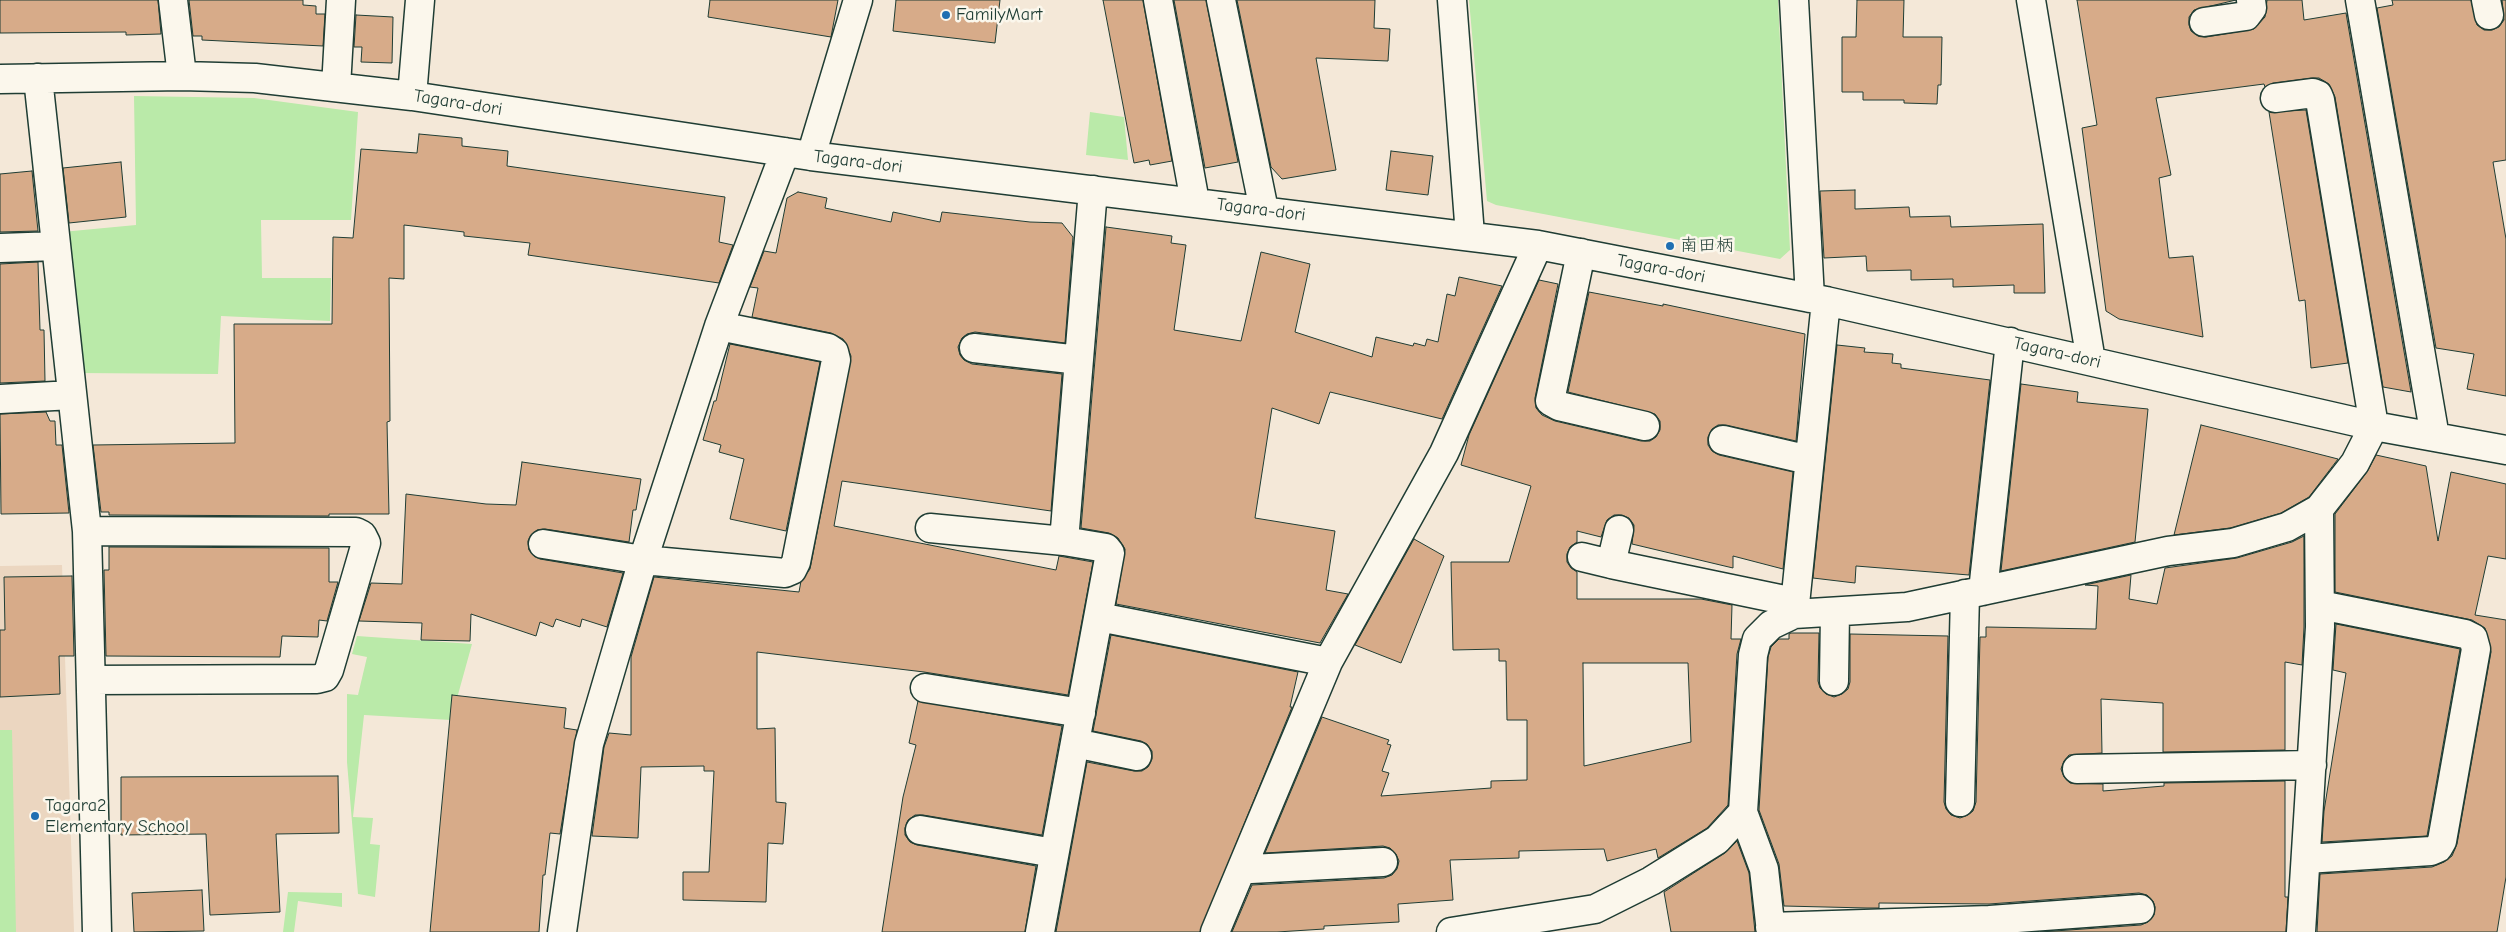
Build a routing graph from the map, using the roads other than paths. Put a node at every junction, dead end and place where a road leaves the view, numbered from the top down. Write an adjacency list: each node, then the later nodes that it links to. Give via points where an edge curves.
1 (173, 0): 13 (street)
2 (341, 0): 16 (street)
3 (420, 0): 17 (street)
4 (858, 0): 19 (street)
5 (1158, 0): 21 (street)
6 (1221, 0): 22 (street)
7 (1452, 0): 23 (street)
8 (1794, 0): 28 (street)
9 (2031, 0): 33 (street)
10 (2251, 0): 12 (street, via 2252,8 2246,16)
11 (2360, 0): 38 (street)
12 (2204, 22)
13 (182, 76): 14 (street, Tagara-dori); 16 (street, Tagara-dori, via 255,78)
14 (38, 78): 15 (street, Tagara-dori); 25 (street)
15 (0, 79)
16 (336, 86): 17 (street, Tagara-dori)
17 (412, 96): 19 (street, Tagara-dori)
18 (2274, 98): 37 (street, via 2313,93 2320,100)
19 (798, 154): 20 (street, Tagara-dori); 29 (street)
20 (1093, 190): 21 (street, Tagara-dori); 32 (street)
21 (1195, 202): 22 (street, Tagara-dori)
22 (1264, 210): 23 (street, Tagara-dori)
23 (1470, 235): 24 (street, Tagara-dori)
24 (1538, 245): 27 (street, Tagara-dori); 56 (street, via 1444,453)
25 (56, 246): 26 (street); 34 (street)
26 (0, 248)
27 (1580, 253): 28 (street, Tagara-dori); 36 (street, via 1550,401 1559,406)
28 (1818, 299): 30 (street, Tagara-dori); 41 (street)
29 (719, 326): 49 (street); 49 (street, via 828,348 834,352 836,360 796,562 792,570 785,573)
30 (2010, 342): 33 (street, Tagara-dori); 51 (street)
31 (974, 348): 32 (street)
32 (1079, 360): 46 (street)
33 (2091, 361): 37 (street, Tagara-dori)
34 (72, 395): 35 (street); 45 (street)
35 (0, 399)
36 (1645, 426)
37 (2374, 426): 38 (street, Tagara-dori); 42 (street, via 2355,463)
38 (2435, 437): 40 (street, Tagara-dori)
39 (1723, 440): 41 (street)
40 (2506, 450)
41 (1809, 460): 53 (street)
42 (2319, 508): 51 (street, via 2287,527 2233,543 2168,551); 52 (street)
43 (930, 528): 46 (street)
44 (1619, 530): 50 (street)
45 (87, 531): 57 (street); 57 (street, via 356,532 366,543 325,677)
46 (1064, 541): 55 (street, via 1109,549)
47 (543, 544): 49 (street)
48 (1582, 557): 50 (street)
49 (643, 560): 77 (street, via 589,744)
50 (1611, 564): 53 (street)
51 (1974, 592): 54 (street, via 1907,607); 65 (street)
52 (2320, 605): 63 (street); 69 (street, via 2465,634 2472,638 2476,649 2442,841 2438,848)
53 (1794, 608): 54 (street); 66 (street, via 1757,639 1752,655)
54 (1835, 612): 58 (street)
55 (1099, 617): 56 (street); 60 (street)
56 (1328, 662): 71 (street)
57 (92, 680): 76 (street)
58 (1834, 681)
59 (925, 688): 60 (street)
60 (1081, 713): 61 (street)
61 (1075, 743): 62 (street); 68 (street)
62 (1137, 756)
63 (2312, 765): 64 (street); 69 (street)
64 (2077, 769)
65 (1960, 802)
66 (1743, 812): 74 (street, via 1764,868); 75 (street, via 1717,840 1652,881 1595,909)
67 (920, 830): 68 (street)
68 (1054, 853): 78 (street)
69 (2306, 859): 80 (street)
70 (1382, 862): 71 (street, via 1251,868)
71 (1243, 865): 79 (street)
72 (2140, 909): 73 (street)
73 (1990, 926): 74 (street)
74 (1771, 930)
75 (1456, 931)
76 (97, 932)
77 (562, 932)
78 (1040, 932)
79 (1215, 932)
80 (2301, 932)

